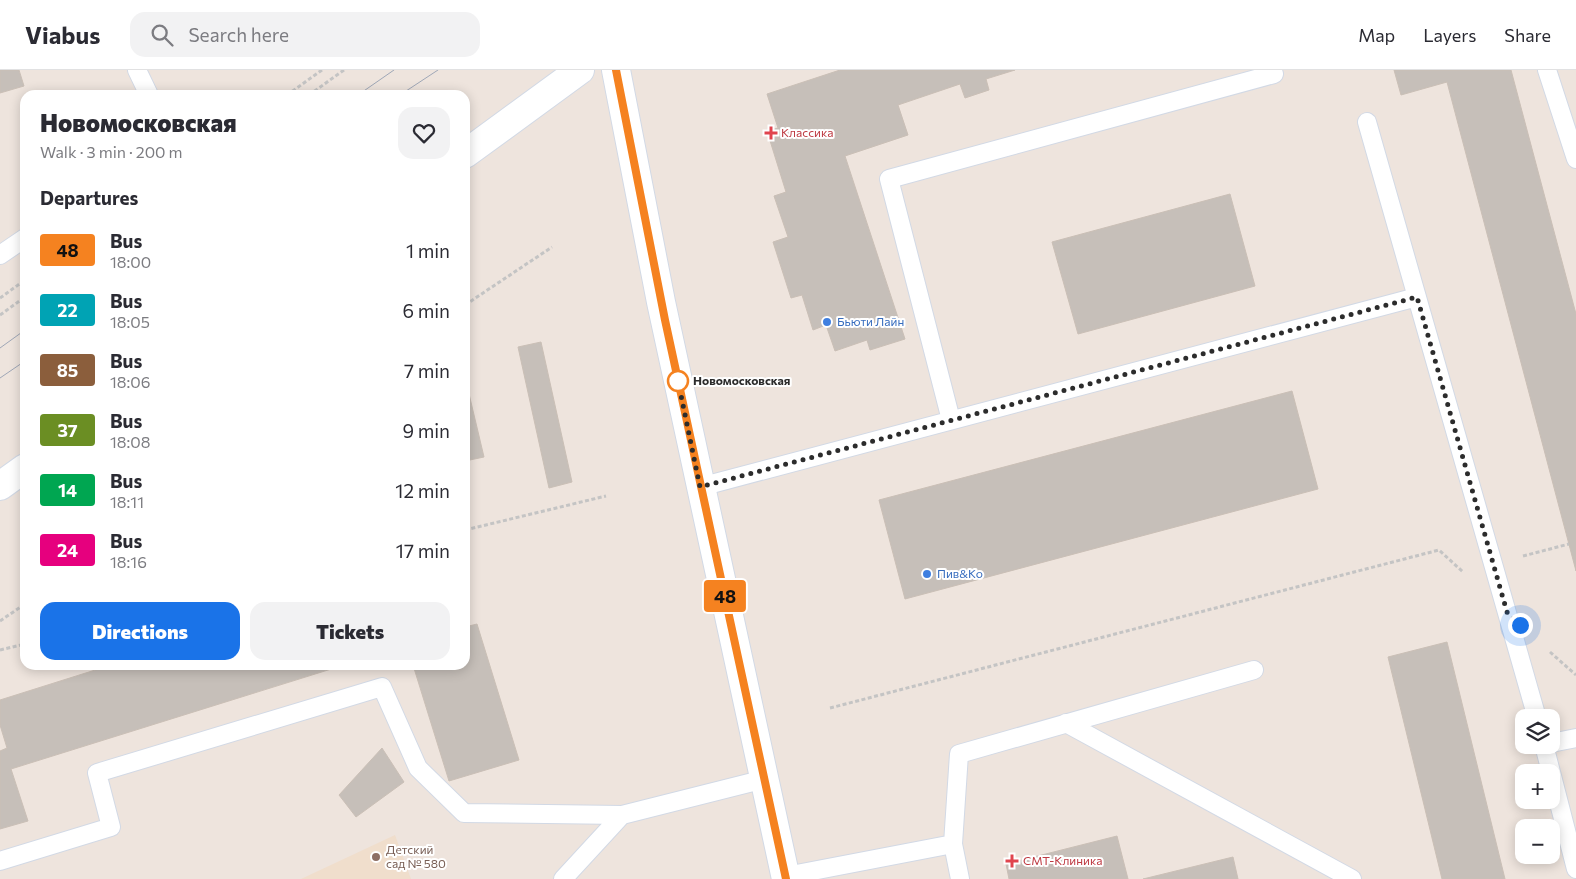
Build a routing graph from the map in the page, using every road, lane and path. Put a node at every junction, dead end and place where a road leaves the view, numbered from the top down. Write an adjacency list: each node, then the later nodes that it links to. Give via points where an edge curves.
1 (137, 70): 8 (lane)
2 (322, 70): 9 (path)
3 (344, 70): 10 (path)
4 (580, 70): 12 (main road)
5 (616, 70): 26 (main road)
6 (1547, 70): 13 (lane)
7 (1274, 74): 23 (lane, via 888,179)
8 (147, 90)
9 (294, 90)
10 (316, 90)
11 (1367, 122): 18 (lane)
12 (470, 150)
13 (1576, 159)
14 (20, 241): 16 (lane)
15 (552, 247): 21 (path)
16 (0, 255)
17 (20, 284): 19 (path)
18 (1417, 297): 23 (lane); 30 (lane)
19 (0, 298)
20 (20, 301): 22 (path)
21 (470, 303)
22 (0, 315)
23 (951, 420): 26 (lane)
24 (20, 472): 25 (main road)
25 (0, 486)
26 (700, 487): 45 (main road)
27 (606, 496): 28 (path)
28 (470, 529)
29 (1569, 544): 30 (path)
30 (1493, 564): 40 (lane)
31 (1466, 575): 39 (path, via 1439,550)
32 (20, 607): 33 (path)
33 (0, 621)
34 (20, 645): 35 (path)
35 (0, 650)
36 (1548, 650): 38 (path)
37 (1254, 670): 41 (lane)
38 (1576, 676)
39 (830, 708)
40 (1534, 709)
41 (1066, 723): 47 (lane, via 959,754); 53 (lane)
42 (1576, 738): 43 (lane)
43 (1560, 741)
44 (1546, 754): 49 (lane)
45 (764, 779): 46 (lane); 50 (main road)
46 (622, 815): 48 (lane, via 464,813 418,768 382,687 97,773 111,827); 51 (lane)
47 (953, 844): 50 (lane); 52 (lane)
48 (0, 861)
49 (1576, 870)
50 (786, 878)
51 (563, 879)
52 (960, 879)
53 (1352, 879)

